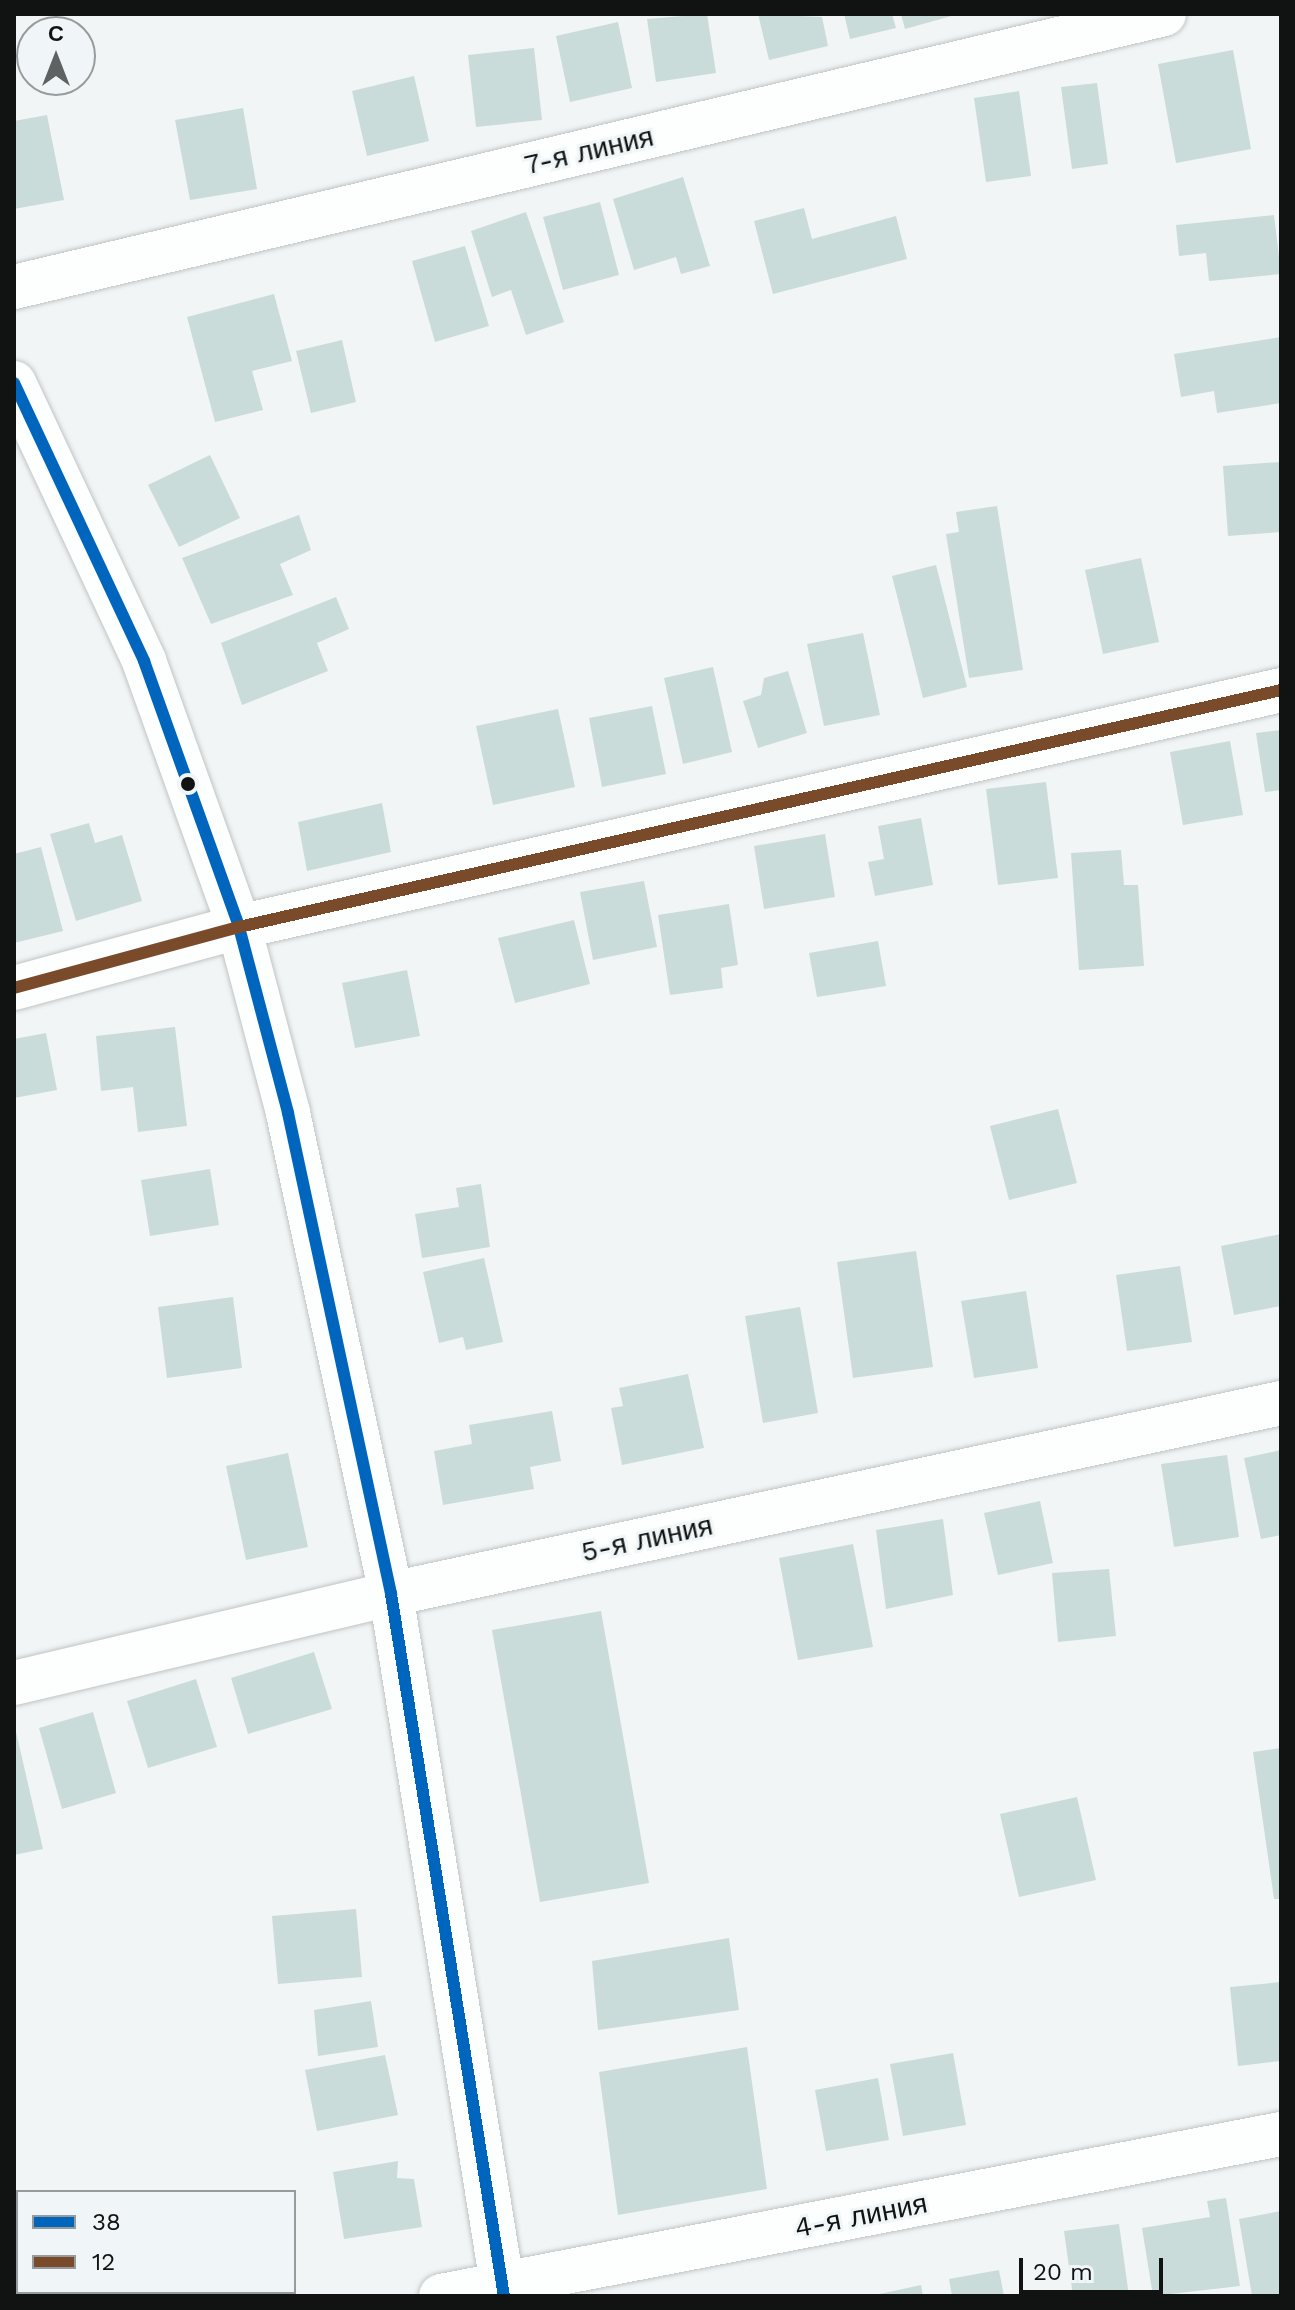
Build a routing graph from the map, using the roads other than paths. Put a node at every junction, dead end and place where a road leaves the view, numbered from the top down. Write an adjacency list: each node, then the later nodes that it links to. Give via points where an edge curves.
1 (1164, 14): 2 (street, 7-я линия)
2 (14, 287)
3 (14, 383): 5 (street, via 144,661)
4 (1281, 690): 5 (street)
5 (239, 927): 6 (street); 8 (street, via 288,1113)
6 (14, 988)
7 (1281, 1403): 8 (street, 5-я линия)
8 (391, 1594): 9 (street, 5-я линия); 11 (street)
9 (14, 1683)
10 (1281, 2134): 11 (street, 4-я линия)
11 (502, 2290): 12 (street, 4-я линия)
12 (441, 2296)

